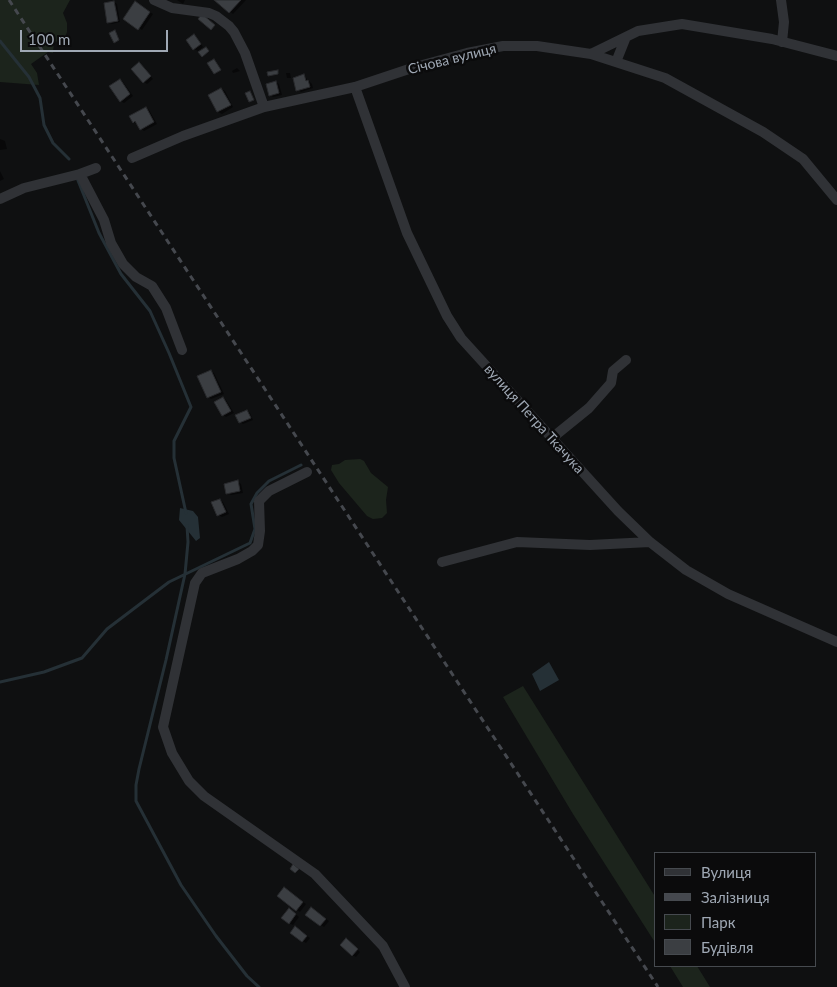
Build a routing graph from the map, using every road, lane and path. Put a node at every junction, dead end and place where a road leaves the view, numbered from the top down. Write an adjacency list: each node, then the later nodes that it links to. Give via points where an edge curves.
1 (154, 0): 9 (street, via 172,8 209,13 229,26 245,53)
2 (781, 0): 4 (street)
3 (626, 37): 4 (street, via 638,31 682,24); 5 (street); 7 (street)
4 (782, 42): 6 (street)
5 (591, 54): 7 (street, Січова вулиця); 8 (street, Січова вулиця, via 537,46 503,46 467,53)
6 (837, 56)
7 (616, 62): 14 (street, Січова вулиця, via 665,78 764,132 803,159)
8 (355, 87): 9 (street, Січова вулиця); 17 (street, вулиця Петра Ткачука, via 406,233 447,316 461,338)
9 (264, 107): 10 (street, Січова вулиця)
10 (132, 158)
11 (96, 168): 12 (street)
12 (80, 174): 13 (street, via 24,188); 15 (street, via 123,264 152,286 166,308)
13 (0, 199)
14 (837, 200)
15 (182, 350)
16 (626, 360): 17 (street, via 613,371 611,383 589,408)
17 (552, 438): 19 (street, вулиця Петра Ткачука)
18 (307, 472): 22 (street, via 269,491 259,502 260,531 258,544 252,551 202,573 194,583 163,727 172,753 190,782 204,796 315,874 383,946)
19 (650, 542): 20 (street, via 590,545 518,542); 21 (street, вулиця Петра Ткачука, via 686,570 728,594)
20 (442, 562)
21 (837, 642)
22 (405, 987)

